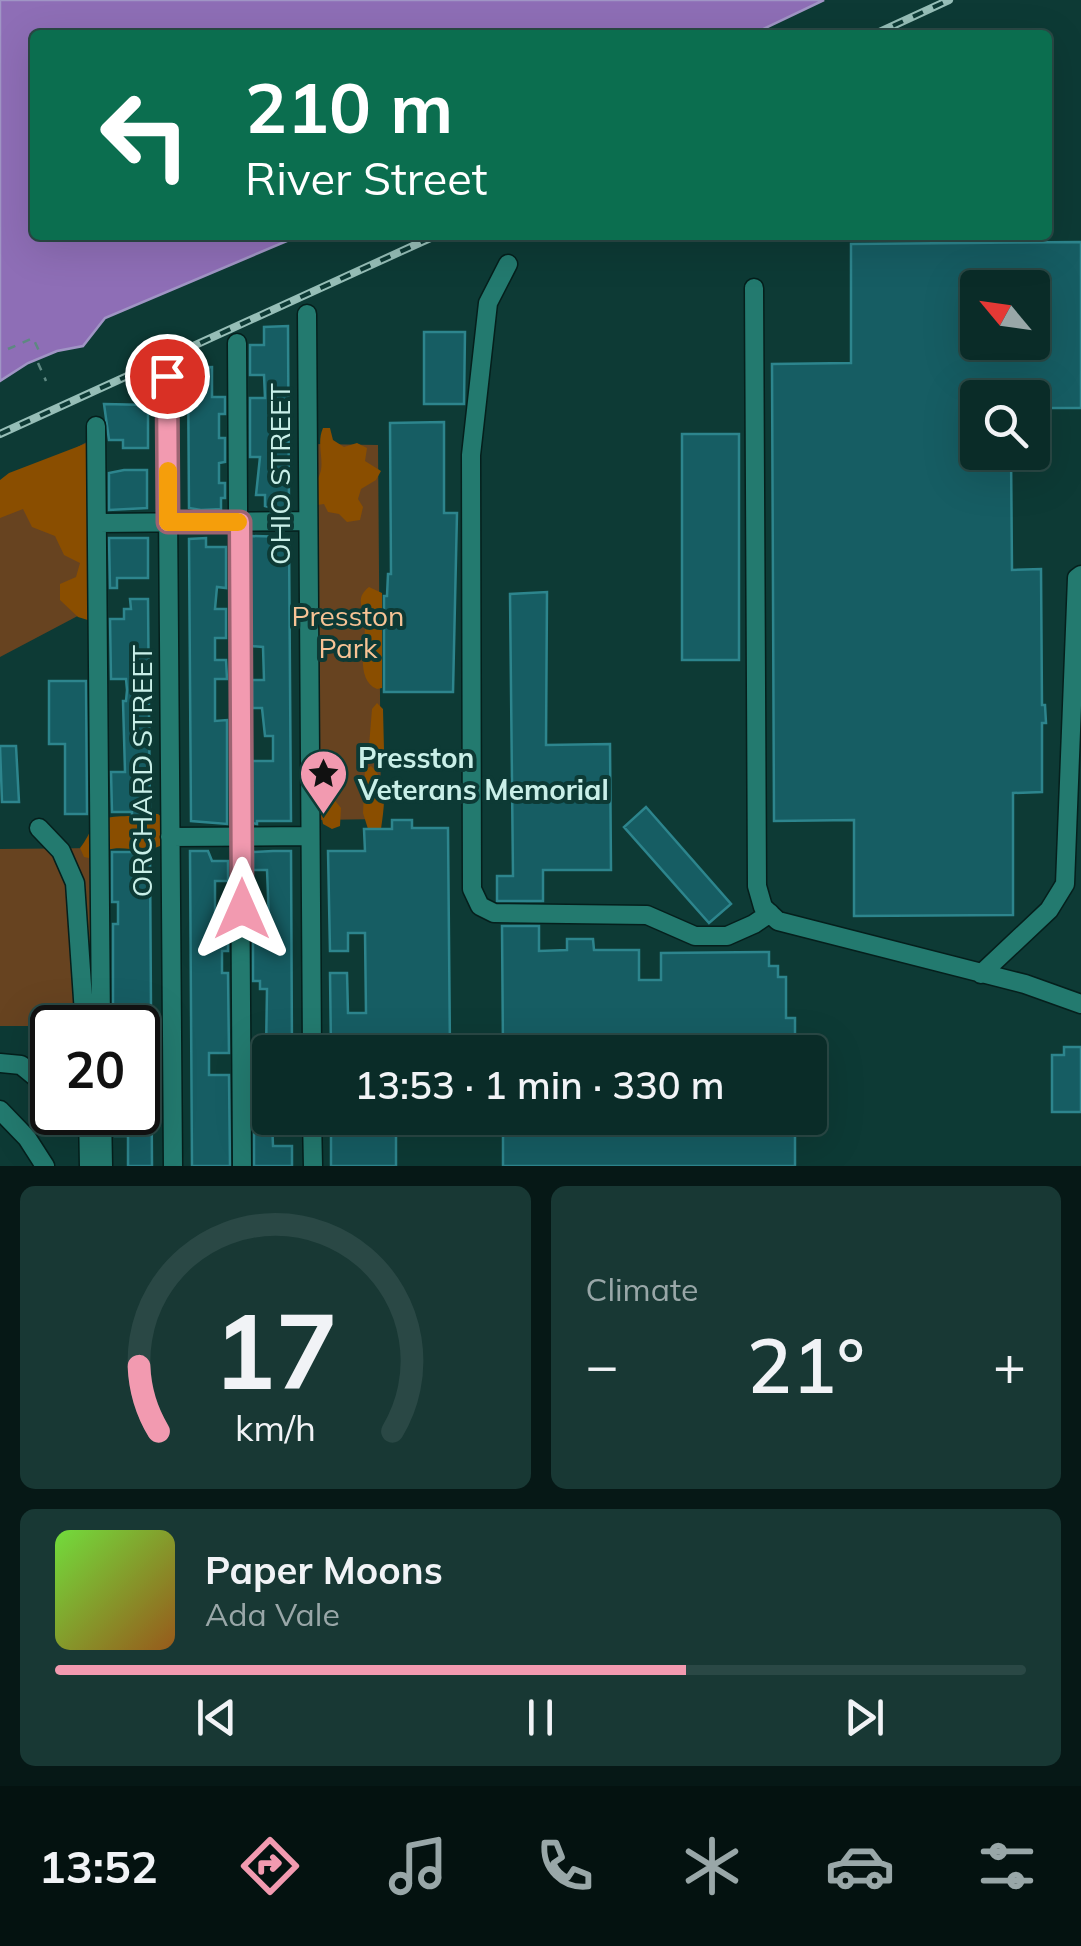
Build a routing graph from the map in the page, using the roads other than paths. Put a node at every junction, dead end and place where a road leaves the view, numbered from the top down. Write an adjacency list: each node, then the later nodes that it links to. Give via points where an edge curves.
1 (508, 264): 16 (street, via 488,303 471,455 472,890 494,914 647,915 695,936 727,936)
2 (754, 288): 16 (street, via 757,886)
3 (307, 314): 7 (street, OHIO STREET)
4 (238, 343): 9 (street)
5 (167, 376): 8 (street, ORCHARD STREET)
6 (96, 426): 10 (street)
7 (308, 521): 9 (street); 14 (street, OHIO STREET)
8 (168, 522): 9 (street); 10 (street); 15 (street, ORCHARD STREET)
9 (240, 522): 13 (street)
10 (98, 523): 20 (street)
11 (1081, 575): 17 (street, via 1065,884 1049,910)
12 (40, 828): 19 (street, via 61,850 75,883)
13 (242, 836): 14 (street); 15 (street); 32 (street)
14 (310, 836): 21 (street, OHIO STREET)
15 (170, 837): 31 (street, ORCHARD STREET)
16 (770, 913): 17 (street, via 778,921)
17 (981, 974): 18 (street)
18 (1081, 1004)
19 (83, 1005)
20 (101, 1005)
21 (312, 1035)
22 (0, 1063): 23 (street)
23 (30, 1072)
24 (0, 1110): 28 (street)
25 (88, 1135): 29 (street)
26 (102, 1135): 30 (street)
27 (312, 1135): 33 (street)
28 (44, 1166)
29 (89, 1166)
30 (103, 1166)
31 (173, 1166)
32 (242, 1166)
33 (312, 1166)

